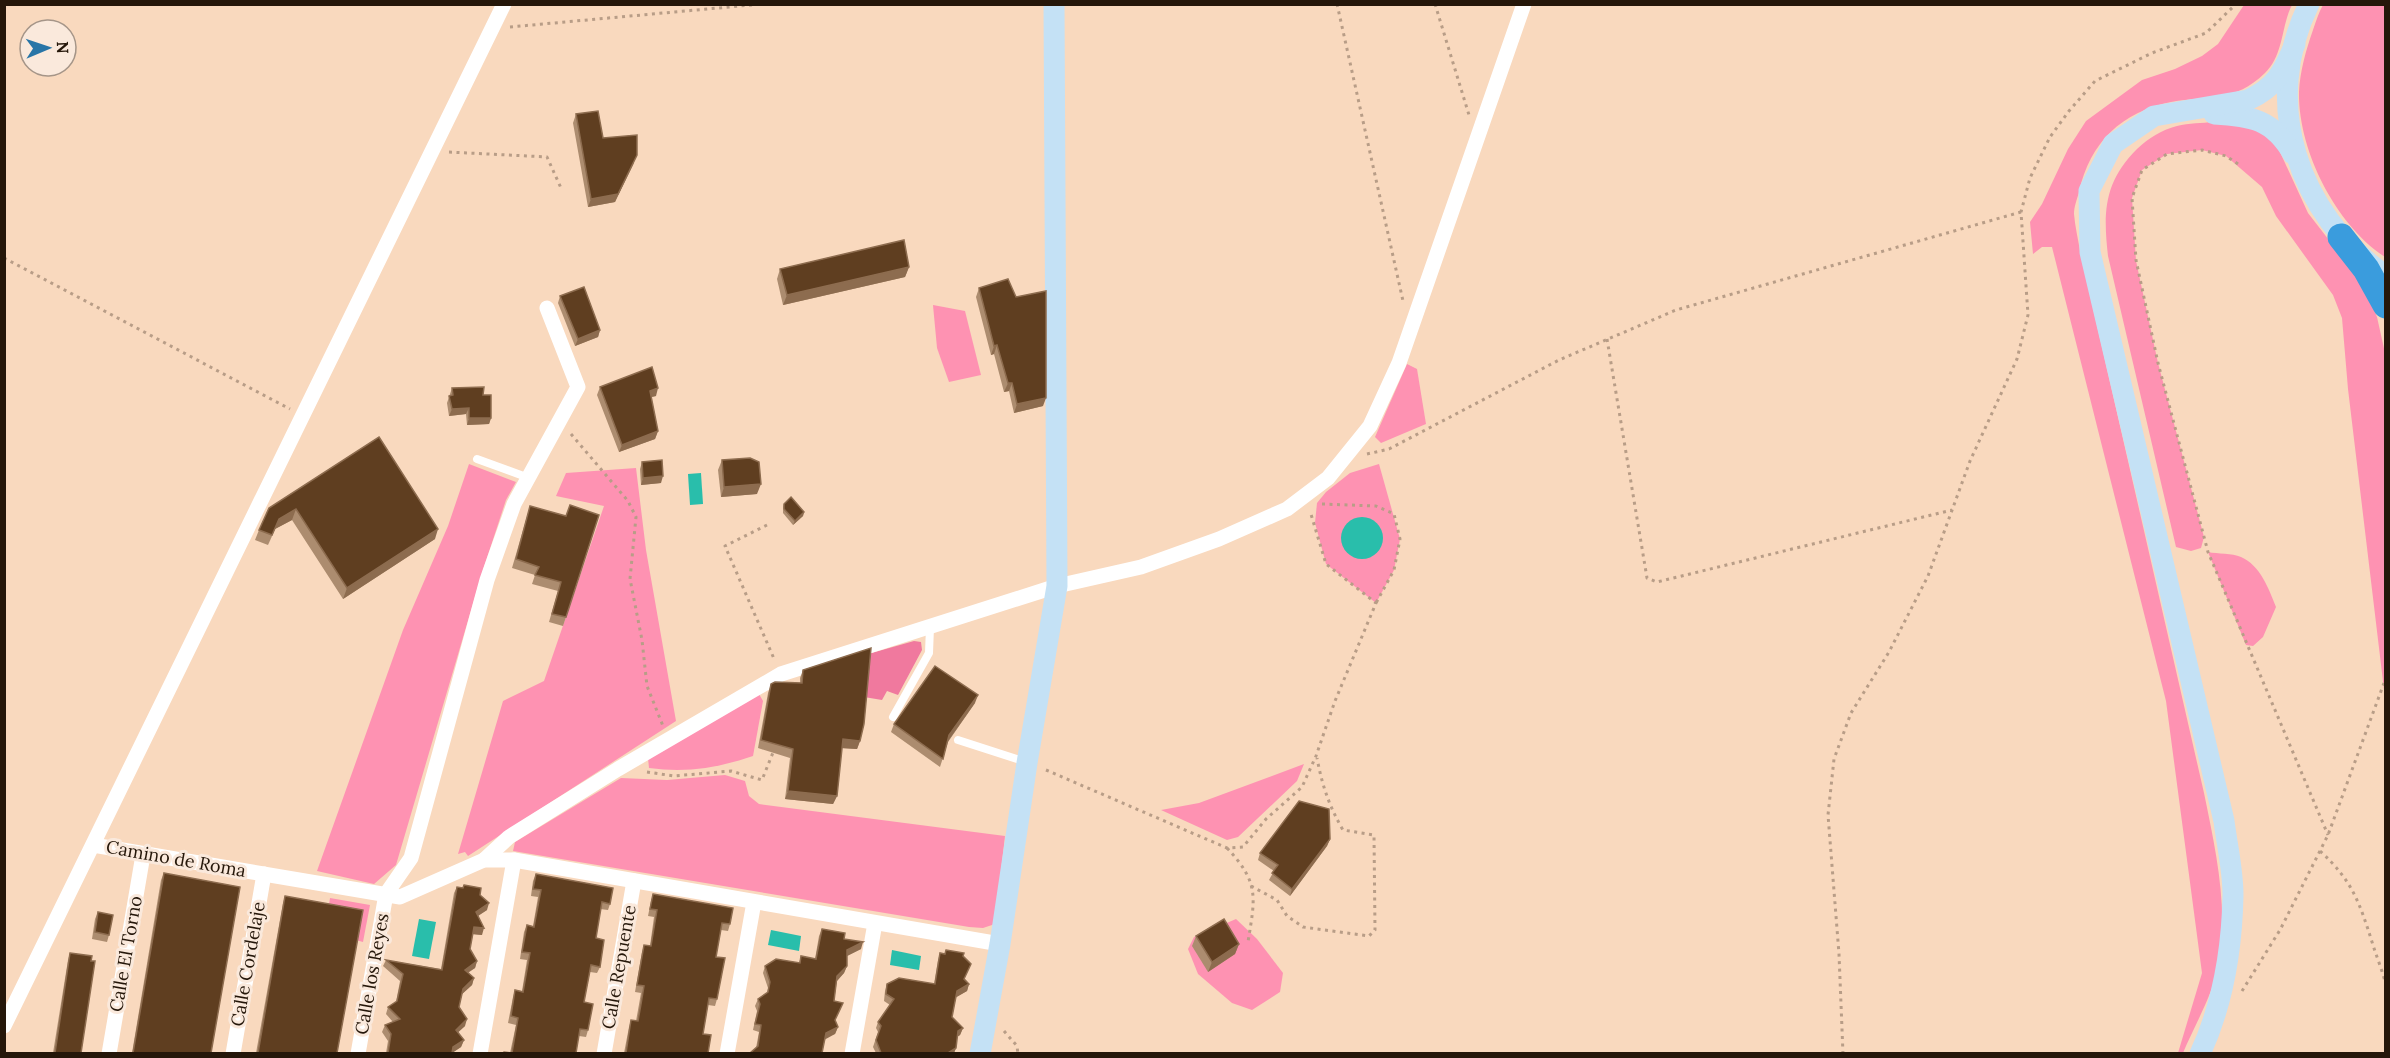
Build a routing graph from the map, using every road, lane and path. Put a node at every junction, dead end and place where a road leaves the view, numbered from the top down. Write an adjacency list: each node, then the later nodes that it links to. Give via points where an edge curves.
1 (504, 4): 9 (street)
2 (762, 4): 9 (path)
3 (1054, 4): 33 (street)
4 (1337, 4): 23 (path)
5 (1435, 4): 12 (path)
6 (1524, 4): 12 (street)
7 (2236, 4): 17 (path, via 2206,33 2152,53 2096,81 2050,137 2030,178)
8 (2309, 4): 10 (street)
9 (493, 28): 13 (street)
10 (2295, 44): 11 (street, via 2285,68 2261,94 2248,100); 15 (street, via 2288,103 2290,129)
11 (2168, 112): 15 (street, via 2245,116 2261,121 2287,144); 74 (street, via 2154,116 2113,144 2089,191 2090,252 2224,821 2233,893 2228,962 2211,1030)
12 (1477, 140): 23 (street)
13 (432, 151): 16 (path, via 547,157); 25 (street)
14 (2238, 164): 45 (path, via 2226,156 2202,150 2167,154 2142,170 2132,198 2136,261 2158,363 2208,552)
15 (2302, 174): 18 (street, via 2318,206)
16 (561, 188)
17 (2021, 212): 24 (path, via 1676,310); 31 (path, via 2028,315 2018,359)
18 (2341, 237): 20 (street); 21 (highway, via 2366,269)
19 (4, 258): 25 (path)
20 (2385, 276)
21 (2385, 304)
22 (547, 308): 26 (street, via 578,387)
23 (1410, 333): 27 (street, via 1370,426)
24 (1607, 339): 27 (path, via 1389,449); 31 (path, via 1647,578 1657,582)
25 (303, 416): 46 (street)
26 (560, 421): 29 (street); 39 (path, via 628,501 636,517 630,579 647,686)
27 (1348, 453): 30 (street, via 1328,478)
28 (477, 459): 29 (lane)
29 (528, 478): 55 (street, via 514,504 487,580 411,858)
30 (1304, 496): 33 (street, via 1287,509 1219,539 1142,567); 34 (path, via 1326,564); 34 (path, via 1317,503 1376,506 1394,514 1400,539 1394,570)
31 (1952, 510): 73 (path, via 1928,576 1851,713 1834,759 1828,815)
32 (766, 525): 36 (path, via 725,546)
33 (1057, 586): 35 (street); 43 (street)
34 (1376, 603): 42 (path)
35 (930, 627): 36 (street); 38 (lane, via 929,653)
36 (781, 674): 39 (street)
37 (2384, 683): 45 (path)
38 (893, 717)
39 (669, 739): 44 (street)
40 (958, 740): 43 (lane)
41 (775, 741): 44 (path, via 762,780 731,771 674,776)
42 (1316, 756): 47 (path, via 1302,787 1266,819 1243,847); 54 (path, via 1330,808 1344,830 1374,835 1375,930 1369,936 1303,927 1287,916 1277,900)
43 (1027, 763): 47 (path); 59 (street)
44 (618, 769): 50 (street, via 509,837)
45 (2328, 835): 48 (path)
46 (93, 845): 49 (street, Camino de Roma); 62 (street, Camino de Roma)
47 (1227, 848): 54 (path, via 1245,867)
48 (2320, 851): 60 (path, via 2336,865 2354,891); 61 (path, via 2280,930)
49 (143, 855): 52 (street, Camino de Roma); 64 (street, Calle El Torno)
50 (483, 860): 51 (street); 55 (street, Camino de Roma, via 400,897)
51 (514, 860): 53 (street); 67 (street)
52 (264, 874): 55 (street, Camino de Roma); 65 (street, Calle Cordelaje)
53 (634, 881): 56 (street); 68 (street, Calle Repuente)
54 (1251, 886): 58 (path, via 1255,900)
55 (386, 894): 66 (street, Calle los Reyes)
56 (754, 902): 57 (street); 69 (street)
57 (876, 922): 59 (street); 70 (street)
58 (1248, 942)
59 (1000, 944): 63 (street)
60 (2385, 986)
61 (2237, 997)
62 (4, 1026)
63 (985, 1026): 71 (street); 72 (path, via 1005,1031)
64 (109, 1053)
65 (233, 1053)
66 (358, 1053)
67 (480, 1053)
68 (604, 1053)
69 (727, 1053)
70 (852, 1053)
71 (980, 1053)
72 (1018, 1053)
73 (1843, 1053)
74 (2200, 1053)

